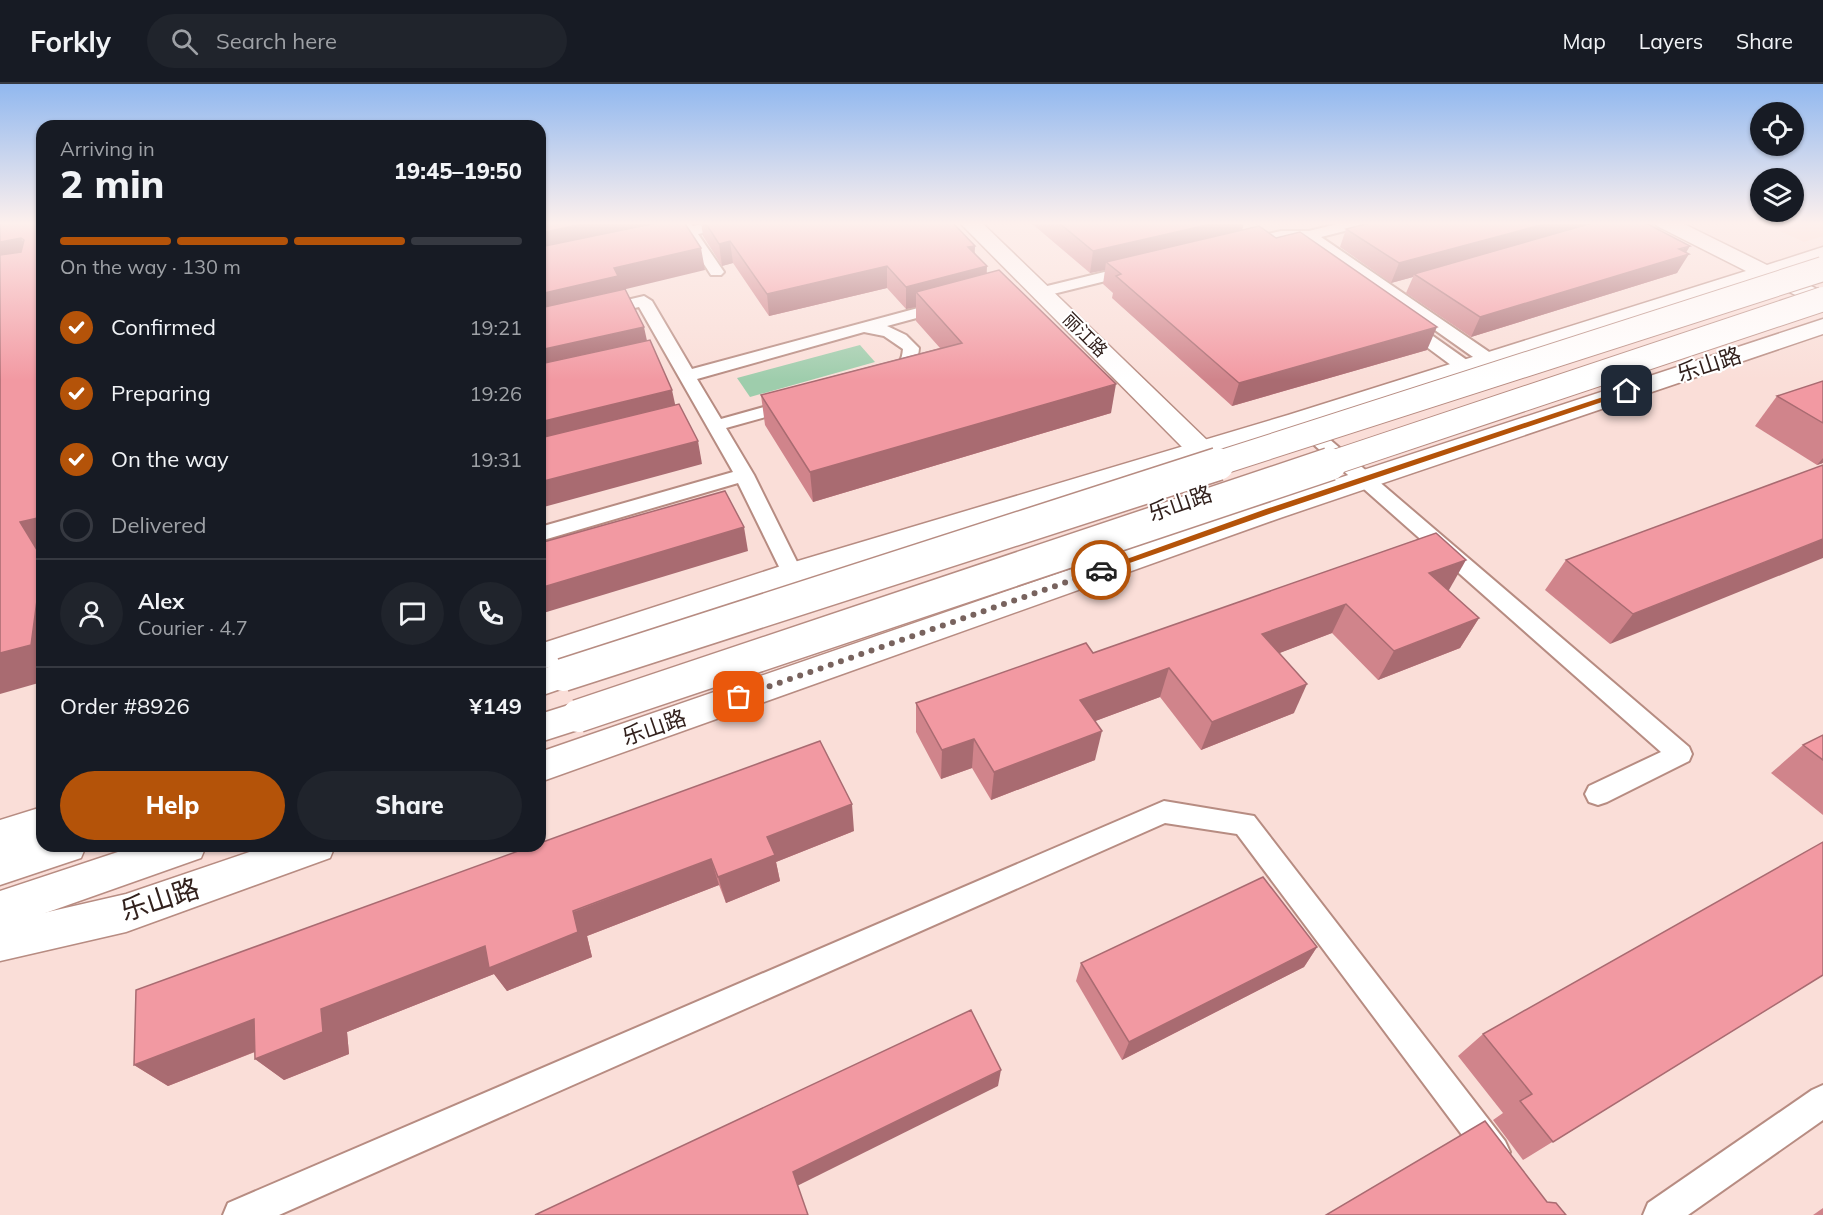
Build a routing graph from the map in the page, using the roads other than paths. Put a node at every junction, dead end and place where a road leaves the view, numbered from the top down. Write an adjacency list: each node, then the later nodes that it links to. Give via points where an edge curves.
1 (1016, 275): 9 (main road, 丽江路)
2 (1105, 275): 9 (lane)
3 (1368, 275): 10 (lane)
4 (1773, 275): 11 (main road)
5 (1783, 275): 11 (main road)
6 (1805, 275): 32 (main road, bridge)
7 (1815, 275): 11 (main road, 乐山路)
8 (1412, 283): 10 (lane)
9 (1028, 288): 26 (main road, 丽江路)
10 (1390, 290): 18 (lane)
11 (1809, 292): 18 (main road, 乐山路); 25 (main road, 乐山路); 28 (main road, 乐山路); 35 (main road, bridge)
12 (965, 300): 15 (lane)
13 (586, 314): 16 (lane, via 644,301)
14 (1397, 318): 18 (lane)
15 (864, 327): 19 (lane); 20 (lane, via 901,336 911,348 910,361 900,372)
16 (673, 352): 17 (lane); 19 (lane)
17 (651, 357)
18 (1477, 364): 24 (main road, 乐山路)
19 (687, 376): 23 (lane)
20 (877, 379)
21 (808, 399): 23 (lane)
22 (686, 419): 23 (lane)
23 (712, 420): 27 (lane)
24 (1297, 421): 25 (lane); 26 (main road, 乐山路)
25 (1327, 447): 28 (lane); 33 (main road, 乐山路, via 1221,471); 34 (main road, 乐山路)
26 (1200, 449): 30 (main road, 乐山路)
27 (744, 475): 29 (lane); 30 (lane)
28 (1365, 479): 36 (main road, 乐山路); 37 (lane, via 1680,754)
29 (546, 532)
30 (792, 574): 31 (main road, 乐山路)
31 (546, 655)
32 (546, 681)
33 (546, 692)
34 (546, 715)
35 (546, 726)
36 (546, 765)
37 (1598, 794)
38 (36, 825): 39 (main road)
39 (0, 837)
40 (36, 849): 45 (main road)
41 (48, 852): 46 (main road)
42 (141, 852): 47 (main road)
43 (170, 852): 48 (main road)
44 (299, 852): 49 (main road, 乐山路, via 126,913)
45 (0, 861)
46 (0, 867)
47 (0, 905)
48 (0, 910)
49 (0, 942)
50 (1823, 1101): 53 (lane)
51 (1513, 1177): 52 (lane, via 1245,824 1164,812)
52 (240, 1215)
53 (1659, 1215)

